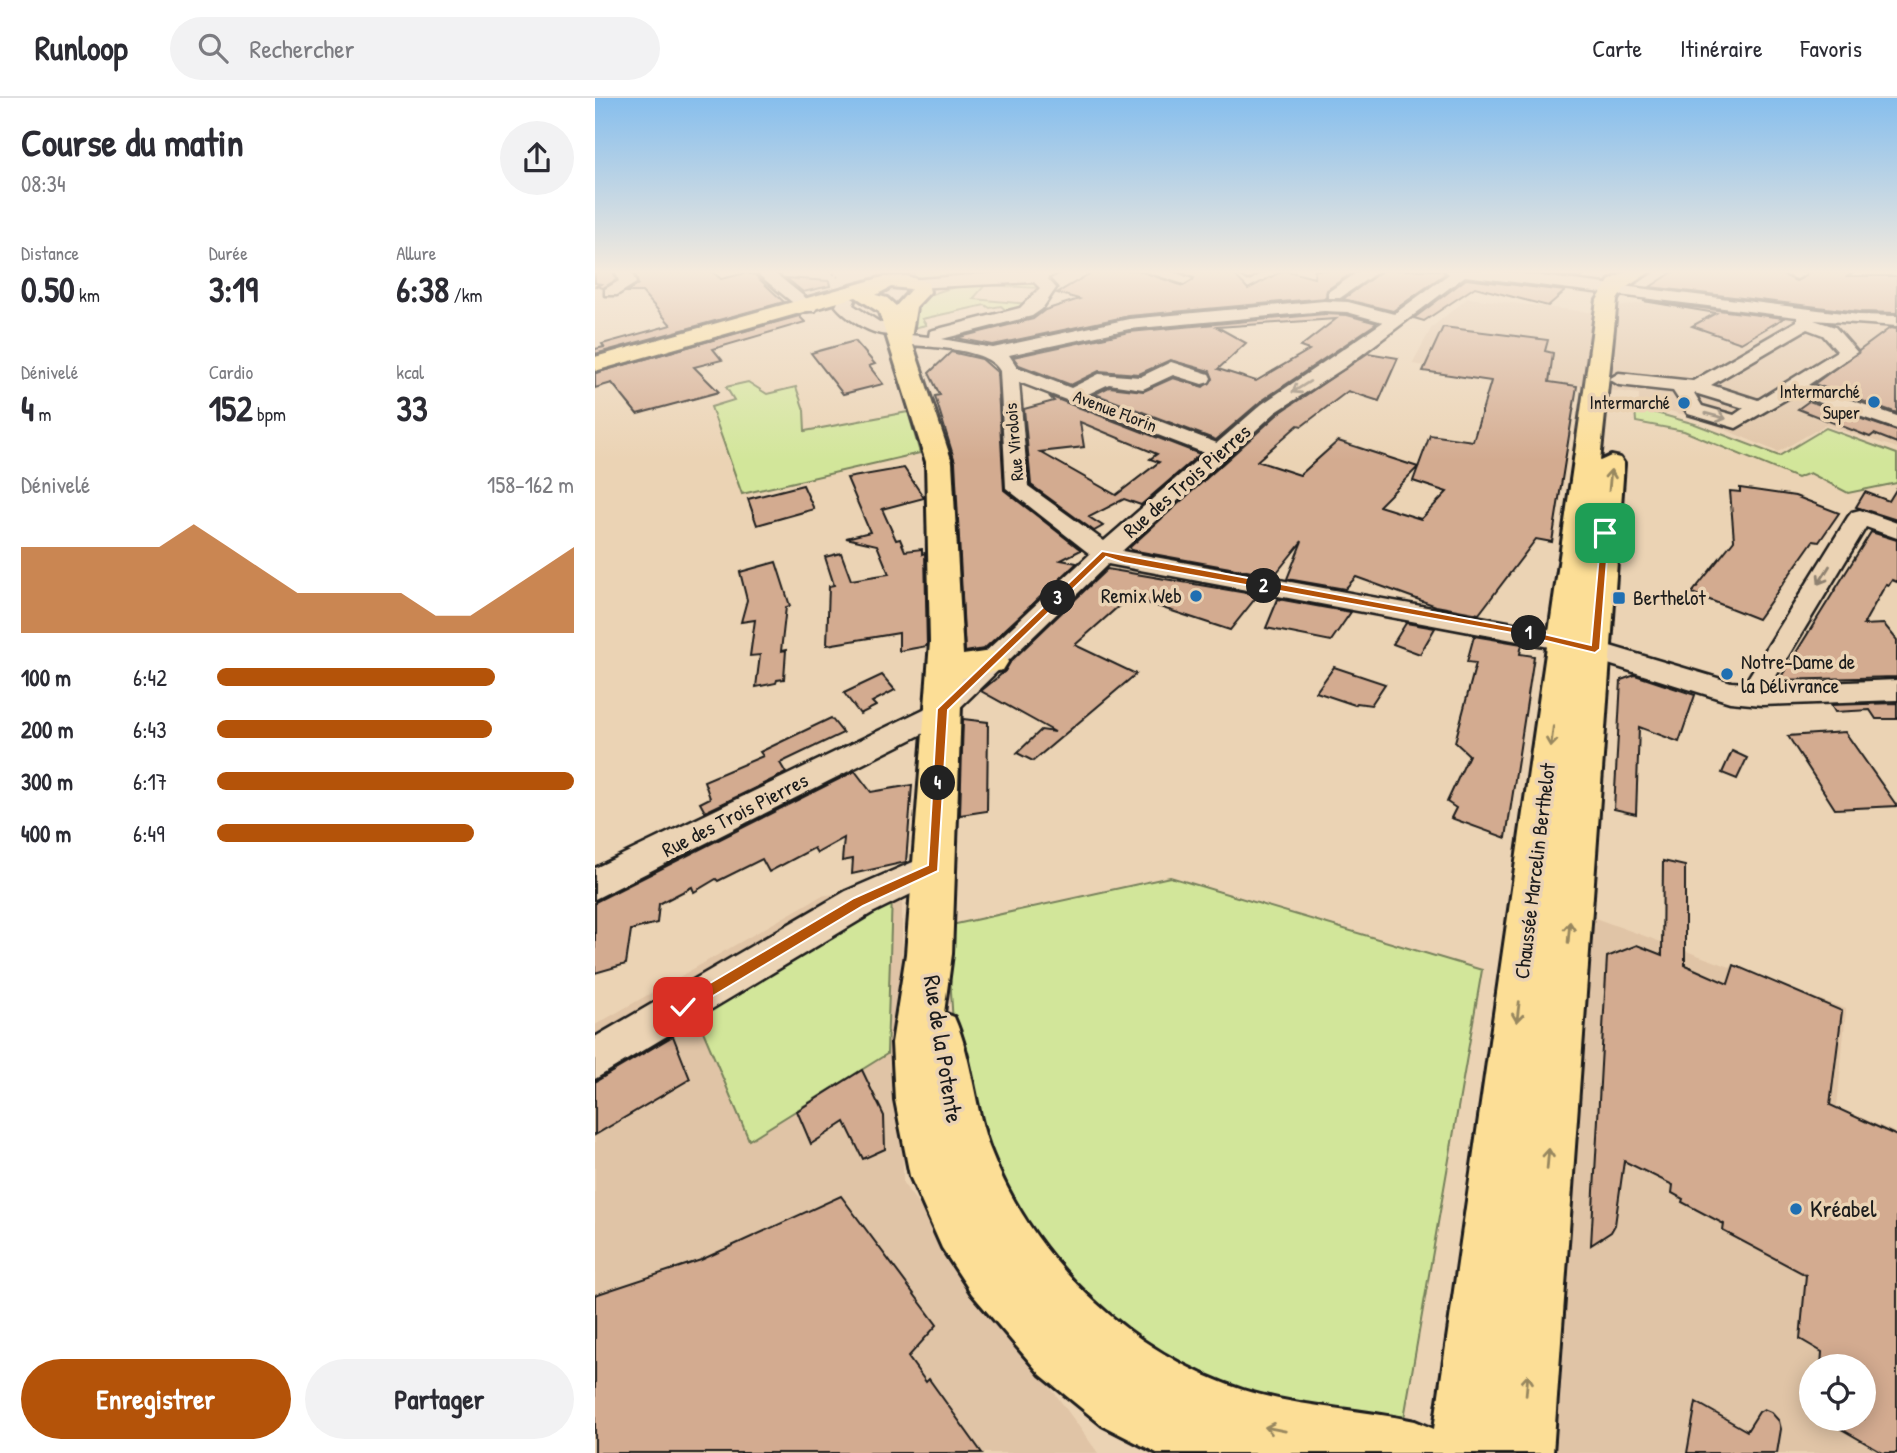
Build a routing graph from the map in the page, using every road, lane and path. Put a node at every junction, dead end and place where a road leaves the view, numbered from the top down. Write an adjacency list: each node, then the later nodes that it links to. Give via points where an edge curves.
1 (709, 333): 14 (main road)
2 (898, 333): 27 (main road, Rue de la Potente, via 938,454)
3 (899, 333): 13 (street)
4 (943, 333): 11 (street)
5 (1081, 333): 12 (street)
6 (1379, 333): 23 (street, Rue des Trois Pierres, one-way to 23, via 1274,404)
7 (1604, 333): 26 (main road, Chaussée Marcelin Berthelot)
8 (1619, 333): 17 (main road, Chaussée Marcelin Berthelot)
9 (1781, 333): 19 (street)
10 (1831, 333): 18 (street, via 1848,352)
11 (936, 335)
12 (1037, 343): 13 (street); 15 (street)
13 (993, 353): 15 (street)
14 (595, 364)
15 (1009, 371): 20 (street, Avenue Florin); 21 (street, Rue Virolois)
16 (1202, 378): 20 (street, via 1171,368 1138,384 1103,379)
17 (1619, 379): 19 (street); 26 (main road, Chaussée Marcelin Berthelot, one-way to 17)
18 (1794, 387): 19 (street, via 1736,422 1695,411); 22 (street)
19 (1690, 388)
20 (1067, 393): 21 (street); 23 (street, Avenue Florin)
21 (1011, 408): 25 (street, Rue Virolois, via 1017,488)
22 (1897, 423)
23 (1221, 452): 25 (street, Rue des Trois Pierres)
24 (1897, 531): 30 (street, one-way to 30, via 1860,517 1759,681)
25 (1105, 553): 26 (street, Rue Virolois, via 1124,561); 28 (street, Rue des Trois Pierres)
26 (1579, 645): 30 (street, Rue Virolois, via 1730,692); 35 (main road, Chaussée Marcelin Berthelot, one-way to 35); 41 (main road, Chaussée Marcelin Berthelot, one-way to 26)
27 (946, 663): 28 (main road, via 966,667); 31 (main road, Rue de la Potente)
28 (991, 663): 31 (street, Rue des Trois Pierres)
29 (1897, 690): 30 (street, Rue Virolois)
30 (1762, 695)
31 (943, 709): 32 (main road, Rue de la Potente); 33 (street, Rue des Trois Pierres)
32 (934, 867): 34 (main road, Rue de la Potente); 36 (street, via 859,902)
33 (595, 884)
34 (929, 954): 37 (main road, Rue de la Potente, via 918,1015 917,1082 927,1139 947,1200 992,1274 1062,1354 1124,1403); 38 (main road, Rue de la Potente, one-way to 34, via 1269,1428 1217,1412 1145,1378 1072,1324 1020,1263 979,1195 964,1157 940,1062)
35 (1512, 1054): 39 (main road, Chaussée Marcelin Berthelot); 40 (main road, via 1515,1183 1494,1410)
36 (595, 1059)
37 (1211, 1447)
38 (1415, 1453)
39 (1463, 1453)
40 (1497, 1453)
41 (1521, 1453)

